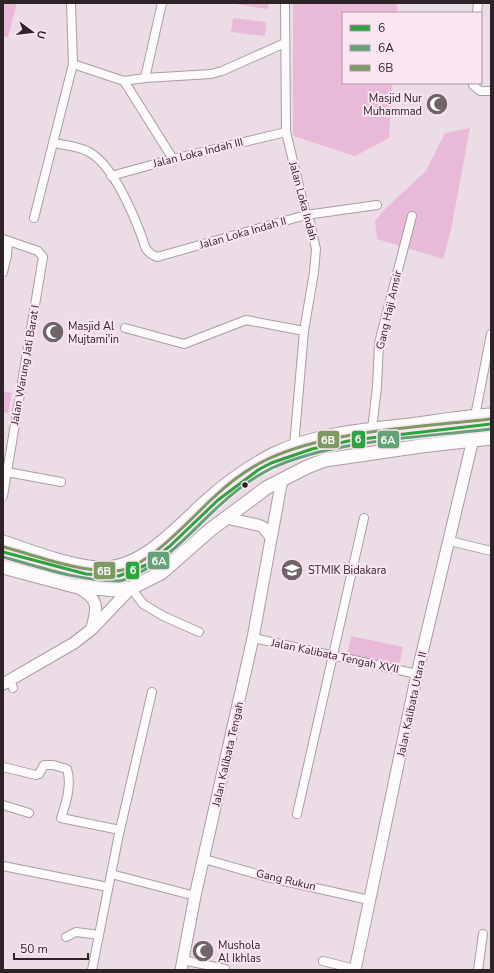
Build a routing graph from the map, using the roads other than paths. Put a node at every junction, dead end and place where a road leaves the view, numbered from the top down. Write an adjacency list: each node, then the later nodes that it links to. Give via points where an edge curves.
1 (71, 3): 5 (street)
2 (162, 3): 6 (street)
3 (285, 3): 4 (street, Jalan Loka Indah)
4 (285, 43): 6 (street, via 211,74); 10 (street, Jalan Loka Indah)
5 (73, 64): 7 (street); 11 (street)
6 (144, 78): 7 (street)
7 (124, 81): 12 (street)
8 (473, 84): 9 (street, via 480,92)
9 (491, 91)
10 (286, 132): 12 (street, Jalan Loka Indah III); 15 (street, Jalan Loka Indah)
11 (53, 143): 13 (street, via 91,152); 17 (street)
12 (173, 159): 13 (street, Jalan Loka Indah III)
13 (111, 176): 15 (street, Jalan Loka Indah II, via 135,217 146,249 157,257)
14 (377, 205): 15 (street, Jalan Loka Indah II)
15 (306, 215): 21 (street, Jalan Loka Indah, via 316,249)
16 (412, 216): 25 (street, Gang Haji Amsir, via 379,343 378,387)
17 (34, 218)
18 (5, 240): 19 (street, via 7,255); 29 (street, Jalan Warung Jati Barat I, via 38,251 43,257)
19 (3, 272)
20 (125, 328): 21 (street, via 184,344 246,320)
21 (304, 331): 28 (street, Jalan Loka Indah)
22 (491, 334): 24 (street)
23 (491, 415): 24 (main road)
24 (475, 416): 25 (main road)
25 (372, 429): 28 (main road)
26 (491, 438): 27 (main road)
27 (473, 439): 30 (main road, via 325,460); 36 (street, Jalan Kalibata Utara II)
28 (294, 446): 37 (main road, via 249,468 152,550 127,564 95,568)
29 (7, 472): 31 (street); 32 (street, Jalan Warung Jati Barat I)
30 (282, 479): 33 (main road); 35 (street, Jalan Kalibata Tengah)
31 (61, 482)
32 (3, 496)
33 (226, 518): 35 (street, via 258,524); 41 (main road, via 161,573)
34 (364, 518): 45 (street)
35 (271, 537): 44 (street, Jalan Kalibata Tengah)
36 (450, 541): 38 (street); 46 (street, Jalan Kalibata Utara II)
37 (3, 542)
38 (491, 551)
39 (3, 567): 40 (main road)
40 (74, 586): 41 (main road, via 115,590); 42 (street, via 91,595 94,600 95,616)
41 (131, 588): 42 (street); 43 (street, via 143,604)
42 (92, 629): 47 (street)
43 (199, 632)
44 (253, 638): 45 (street, Jalan Kalibata Tengah XVII); 54 (street, Jalan Kalibata Tengah)
45 (332, 655): 46 (street, Jalan Kalibata Tengah XVII); 52 (street)
46 (417, 674): 59 (street, Jalan Kalibata Utara II)
47 (9, 684)
48 (152, 692): 53 (street)
49 (3, 767): 53 (street, via 36,775 44,765 67,769 70,777 68,794 61,818)
50 (3, 805): 51 (street)
51 (30, 813)
52 (297, 814)
53 (120, 830): 56 (street)
54 (204, 859): 58 (street, Jalan Kalibata Tengah); 59 (street, Gang Rukun, via 272,878)
55 (3, 866): 57 (street)
56 (111, 874): 57 (street); 58 (street)
57 (108, 887): 61 (street)
58 (195, 896): 64 (street, Jalan Kalibata Tengah)
59 (369, 900): 65 (street, Jalan Kalibata Utara II)
60 (483, 934): 68 (street)
61 (99, 935): 62 (street, via 76,932); 66 (street)
62 (66, 937)
63 (323, 961): 65 (street)
64 (182, 965): 67 (street)
65 (355, 969)
66 (92, 970)
67 (225, 970)
68 (478, 970)

